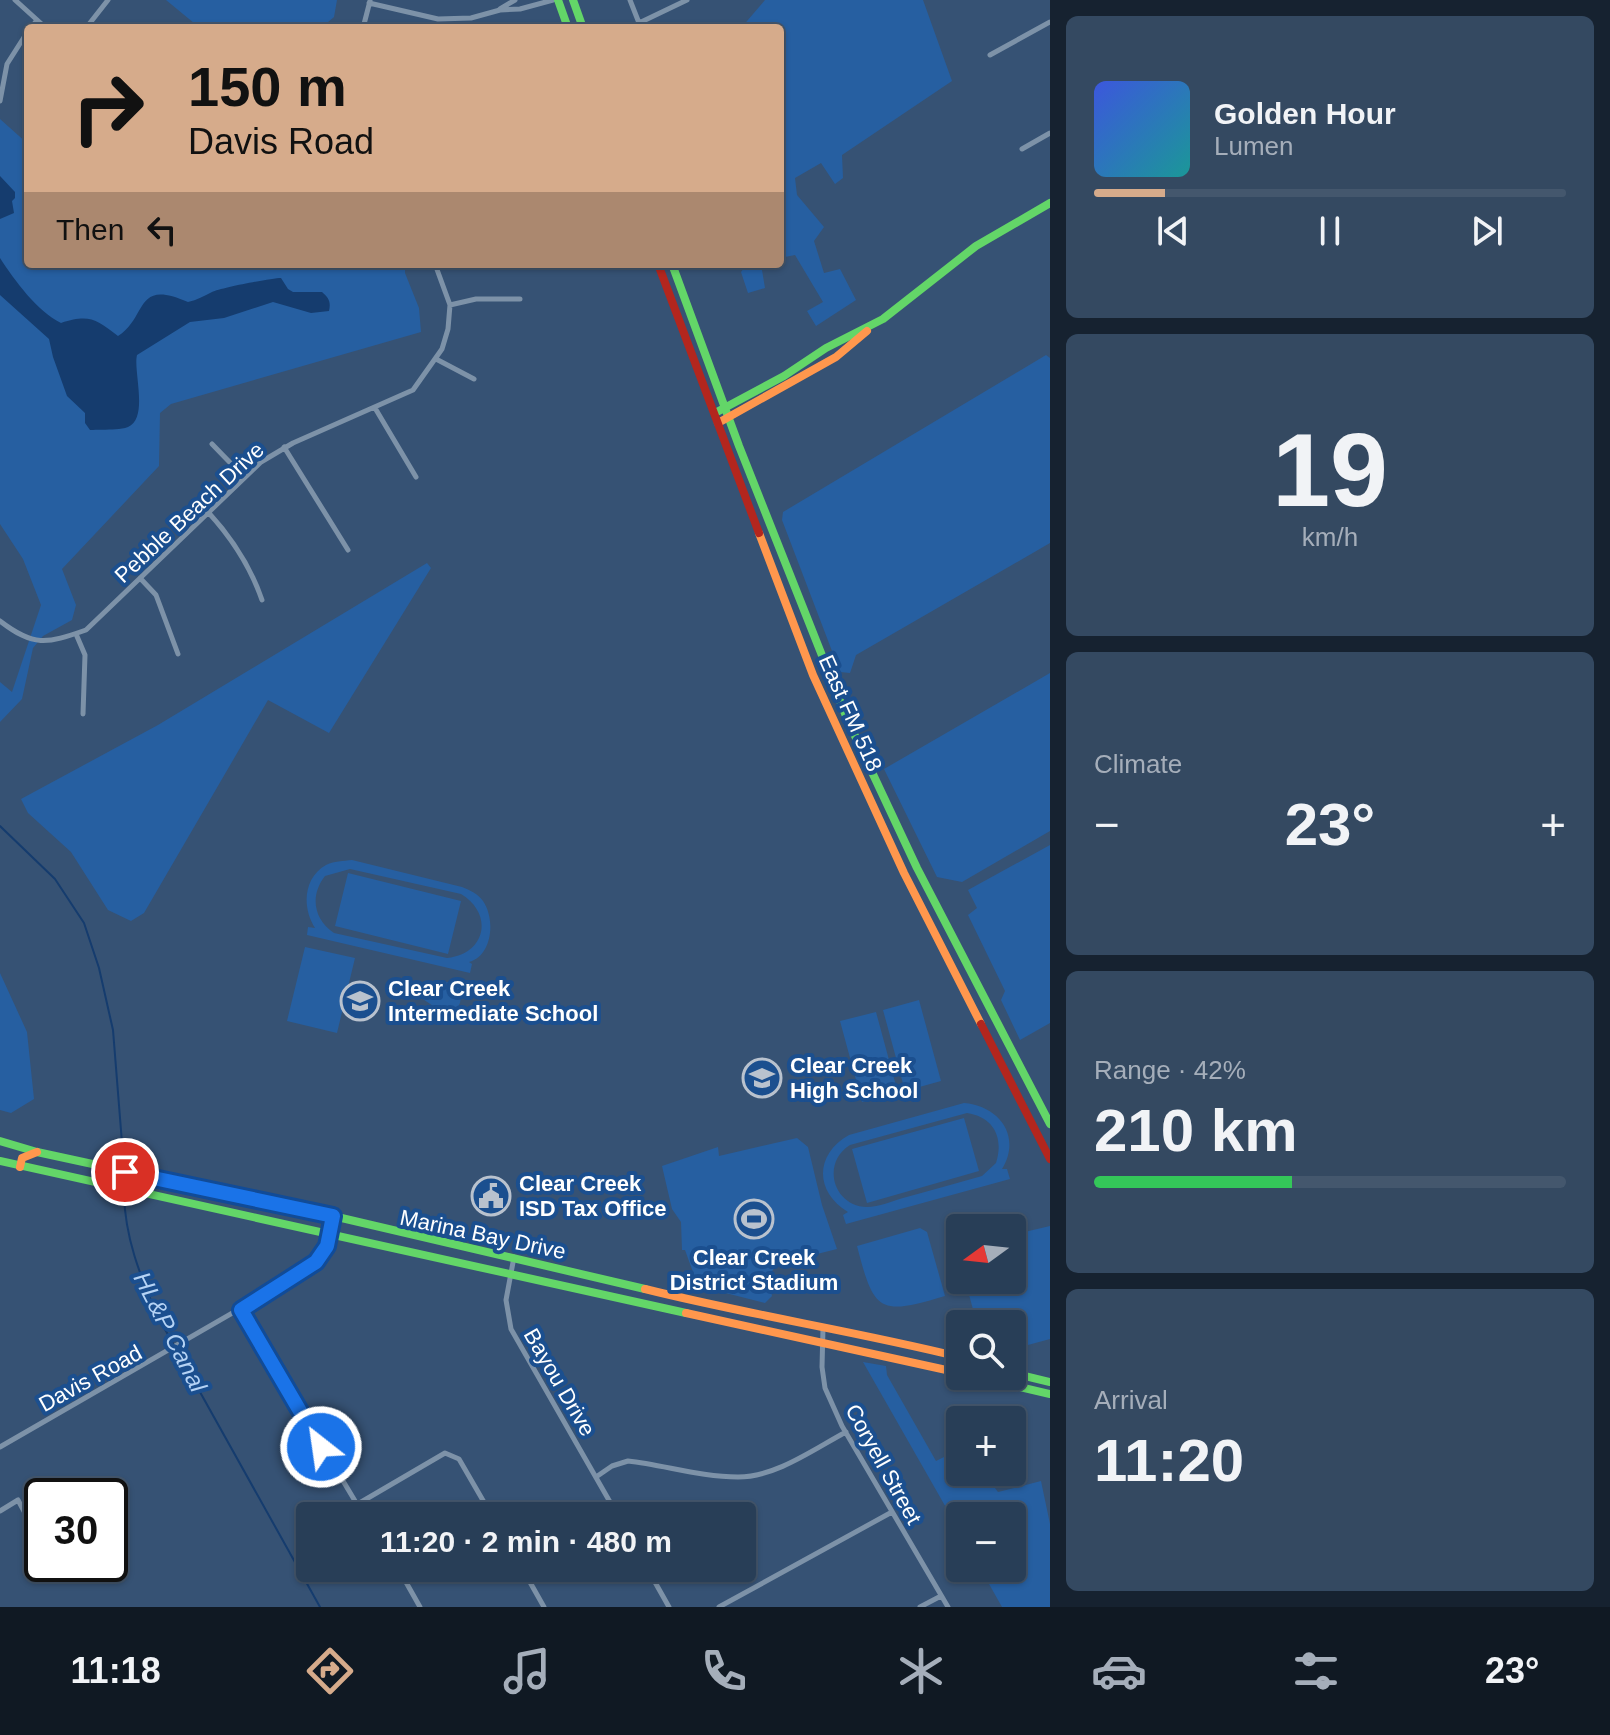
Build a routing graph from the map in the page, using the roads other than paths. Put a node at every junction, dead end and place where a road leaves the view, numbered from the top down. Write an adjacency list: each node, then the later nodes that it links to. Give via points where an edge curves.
1 (15, 0): 10 (street)
2 (108, 0): 14 (street)
3 (515, 0): 9 (street)
4 (555, 0): 9 (street); 16 (main road)
5 (573, 0): 17 (main road)
6 (630, 0): 18 (street)
7 (687, 0): 19 (street)
8 (370, 2): 9 (street, via 438,19); 15 (street)
9 (500, 10)
10 (37, 20): 12 (street); 13 (street)
11 (1050, 22): 21 (street)
12 (34, 24)
13 (42, 24)
14 (89, 24)
15 (364, 24)
16 (566, 24)
17 (582, 24)
18 (639, 24)
19 (644, 24)
20 (24, 38): 22 (street, via 7,64)
21 (990, 55)
22 (0, 101)
23 (1050, 133): 24 (street)
24 (1022, 149)
25 (1050, 203): 36 (main road, via 976,246 877,322 826,348)
26 (436, 268): 32 (street)
27 (660, 268): 30 (main road, East FM 518)
28 (674, 268): 29 (main road, East FM 518)
29 (680, 285): 30 (main road); 36 (main road, East FM 518)
30 (668, 289): 37 (main road, East FM 518)
31 (520, 299): 32 (street)
32 (450, 305): 33 (street, Pebble Beach Drive, via 448,329)
33 (436, 359): 34 (street); 35 (street, Pebble Beach Drive, via 413,390)
34 (474, 379)
35 (375, 408): 39 (street, Pebble Beach Drive); 41 (street)
36 (728, 412): 37 (main road); 43 (main road, East FM 518)
37 (716, 418): 45 (main road, East FM 518)
38 (212, 444): 40 (street)
39 (284, 447): 40 (street, Pebble Beach Drive); 44 (street)
40 (244, 477): 42 (street, Pebble Beach Drive)
41 (416, 477)
42 (208, 512): 46 (street, Pebble Beach Drive); 47 (street, via 230,540)
43 (779, 546): 45 (main road); 51 (main road, East FM 518)
44 (348, 550)
45 (766, 551): 52 (main road, East FM 518)
46 (140, 578): 49 (street, Pebble Beach Drive); 50 (street, via 156,595)
47 (262, 600)
48 (0, 621): 49 (street, via 26,639)
49 (76, 634): 53 (street, via 85,655)
50 (178, 654)
51 (827, 669): 52 (main road); 54 (main road, East FM 518)
52 (813, 675): 55 (main road, East FM 518)
53 (83, 714)
54 (882, 793): 55 (main road); 56 (main road, East FM 518)
55 (869, 799): 57 (main road, East FM 518)
56 (917, 868): 57 (main road); 58 (main road, East FM 518)
57 (904, 873): 59 (main road, East FM 518)
58 (966, 962): 59 (main road); 60 (main road, East FM 518)
59 (954, 971): 61 (main road, East FM 518)
60 (1040, 1104): 61 (main road); 62 (main road, East FM 518)
61 (1026, 1112): 65 (main road, East FM 518)
62 (1050, 1124)
63 (0, 1141): 64 (main road, Marina Bay Drive)
64 (37, 1152): 67 (main road, via 22,1158); 68 (main road, Marina Bay Drive)
65 (1050, 1159)
66 (0, 1161): 67 (main road, Marina Bay Drive)
67 (20, 1167): 69 (main road, Marina Bay Drive)
68 (203, 1188): 69 (main road); 70 (main road, Marina Bay Drive)
69 (199, 1207): 71 (main road, Marina Bay Drive)
70 (333, 1216): 71 (street, Davis Road); 72 (main road, Marina Bay Drive)
71 (330, 1234): 74 (main road, Marina Bay Drive); 81 (street, Davis Road, via 316,1262)
72 (403, 1234): 73 (main road, Marina Bay Drive); 74 (main road)
73 (441, 1243): 75 (main road, Marina Bay Drive); 76 (main road)
74 (399, 1249): 76 (main road, Marina Bay Drive)
75 (514, 1257): 77 (street, Bayou Drive); 78 (main road, Marina Bay Drive)
76 (435, 1258): 77 (main road, Marina Bay Drive)
77 (511, 1274): 79 (main road, Marina Bay Drive); 93 (street, Bayou Drive, via 506,1300 511,1329)
78 (592, 1277): 79 (main road); 80 (main road, Marina Bay Drive)
79 (589, 1291): 82 (main road, Marina Bay Drive)
80 (698, 1302): 82 (main road); 83 (main road, Marina Bay Drive)
81 (241, 1310): 92 (street, Davis Road); 94 (street)
82 (694, 1315): 84 (main road, Marina Bay Drive)
83 (823, 1328): 84 (street, Coryell Street); 85 (main road, Marina Bay Drive)
84 (823, 1344): 86 (main road, Marina Bay Drive); 91 (street, Coryell Street, via 825,1388)
85 (946, 1354)
86 (946, 1370)
87 (1026, 1376): 88 (main road)
88 (1050, 1382)
89 (1026, 1388): 90 (main road)
90 (1050, 1394)
91 (846, 1432): 93 (street, via 758,1474 739,1477 628,1461); 100 (street, Coryell Street)
92 (0, 1447)
93 (596, 1477): 97 (street, Bayou Drive)
94 (354, 1502)
95 (361, 1502): 96 (street, via 445,1453 459,1459)
96 (484, 1502)
97 (610, 1502)
98 (0, 1511): 99 (street, via 18,1500)
99 (24, 1512)
100 (892, 1512): 104 (street, Coryell Street); 108 (street)
101 (406, 1582): 105 (street)
102 (530, 1582): 106 (street)
103 (655, 1582): 107 (street)
104 (941, 1596): 109 (street); 110 (street, Coryell Street)
105 (420, 1607)
106 (544, 1607)
107 (669, 1607)
108 (719, 1607)
109 (920, 1607)
110 (948, 1607)

